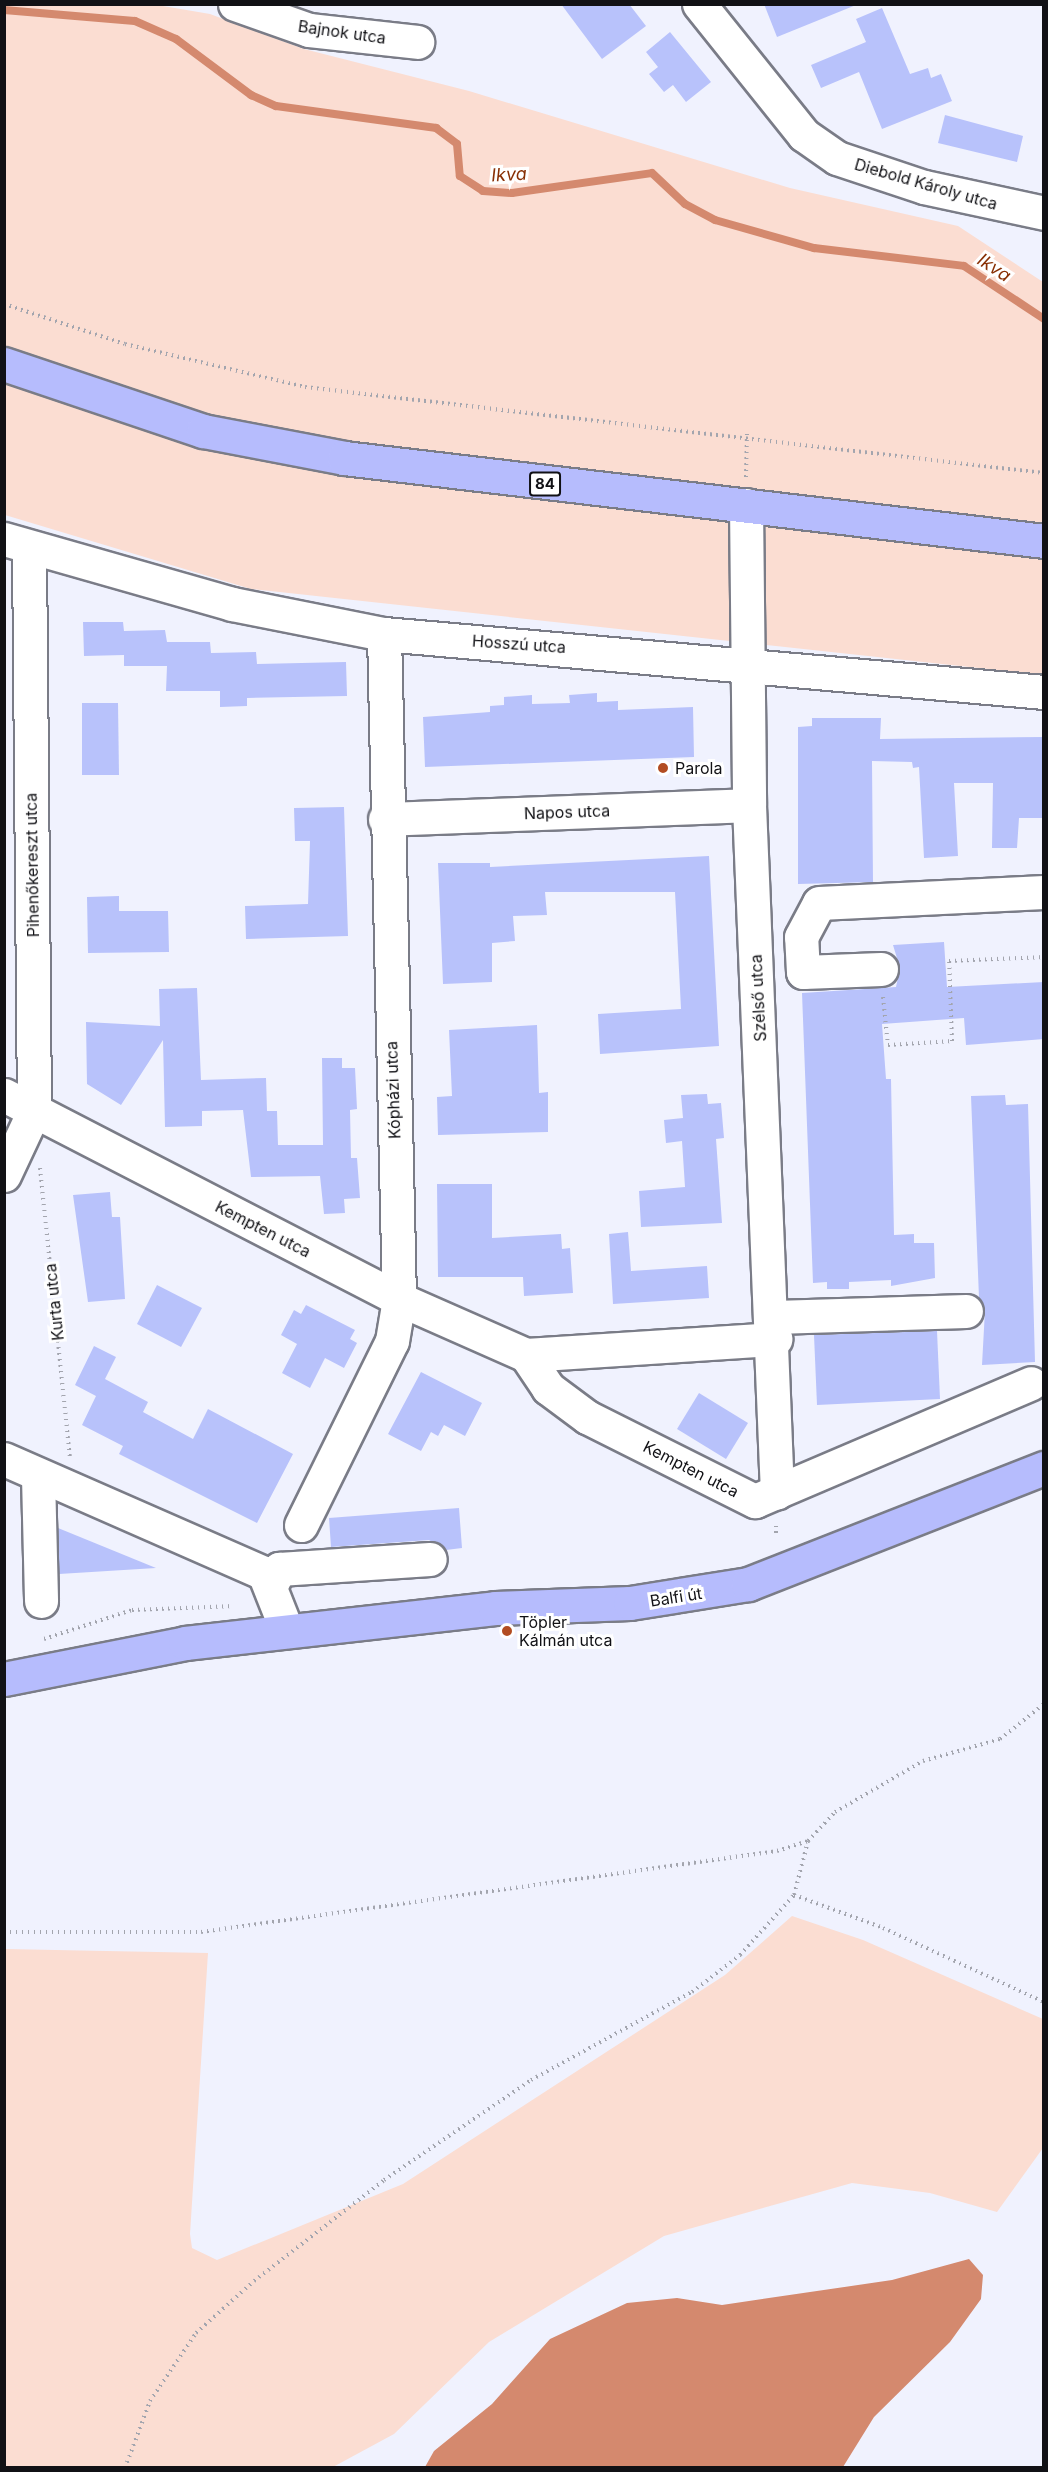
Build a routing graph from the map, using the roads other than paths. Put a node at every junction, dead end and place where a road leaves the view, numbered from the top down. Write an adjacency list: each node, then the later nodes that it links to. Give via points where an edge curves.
1 (236, 4): 3 (street, Bajnok utca, via 309,30)
2 (699, 4): 4 (street, Diebold Károly utca, via 804,135 837,158 924,187)
3 (417, 42)
4 (1044, 213)
5 (4, 364): 6 (main road, 84, via 203,431 344,458)
6 (746, 505): 7 (main road, 84); 10 (street, Szélső utca)
7 (1044, 541)
8 (17, 543): 9 (street, Hosszú utca, via 232,604); 17 (street, Pihenőkereszt utca)
9 (384, 634): 10 (street, Hosszú utca); 13 (street, Kópházi utca)
10 (750, 662): 11 (street, Hosszú utca); 12 (street, Szélső utca)
11 (1044, 692)
12 (749, 805): 13 (street, Napos utca); 21 (street, Szélső utca)
13 (385, 819): 19 (street, Kópházi utca)
14 (1044, 892): 15 (street, via 819,903 801,937 803,972)
15 (880, 969)
16 (4, 1095): 17 (street, Kempten utca)
17 (34, 1111): 18 (street, Pihenőkereszt utca); 19 (street, Kempten utca)
18 (4, 1175)
19 (399, 1299): 22 (street, Kempten utca); 28 (street, Kópházi utca, via 392,1341)
20 (966, 1311): 21 (street, Kempten utca)
21 (774, 1328): 22 (street, Kempten utca); 27 (street, Szélső utca)
22 (526, 1355): 27 (street, Kempten utca, via 548,1388 587,1417 755,1501)
23 (1031, 1383): 27 (street, Kempten utca)
24 (4, 1459): 26 (street)
25 (1044, 1468): 30 (main road, Balfi út, via 748,1584 630,1603 495,1608)
26 (38, 1476): 30 (street, via 264,1573); 31 (street)
27 (777, 1492)
28 (301, 1525)
29 (430, 1559): 30 (street)
30 (279, 1597): 32 (main road, Balfi út, via 185,1642)
31 (41, 1601)
32 (4, 1679)

